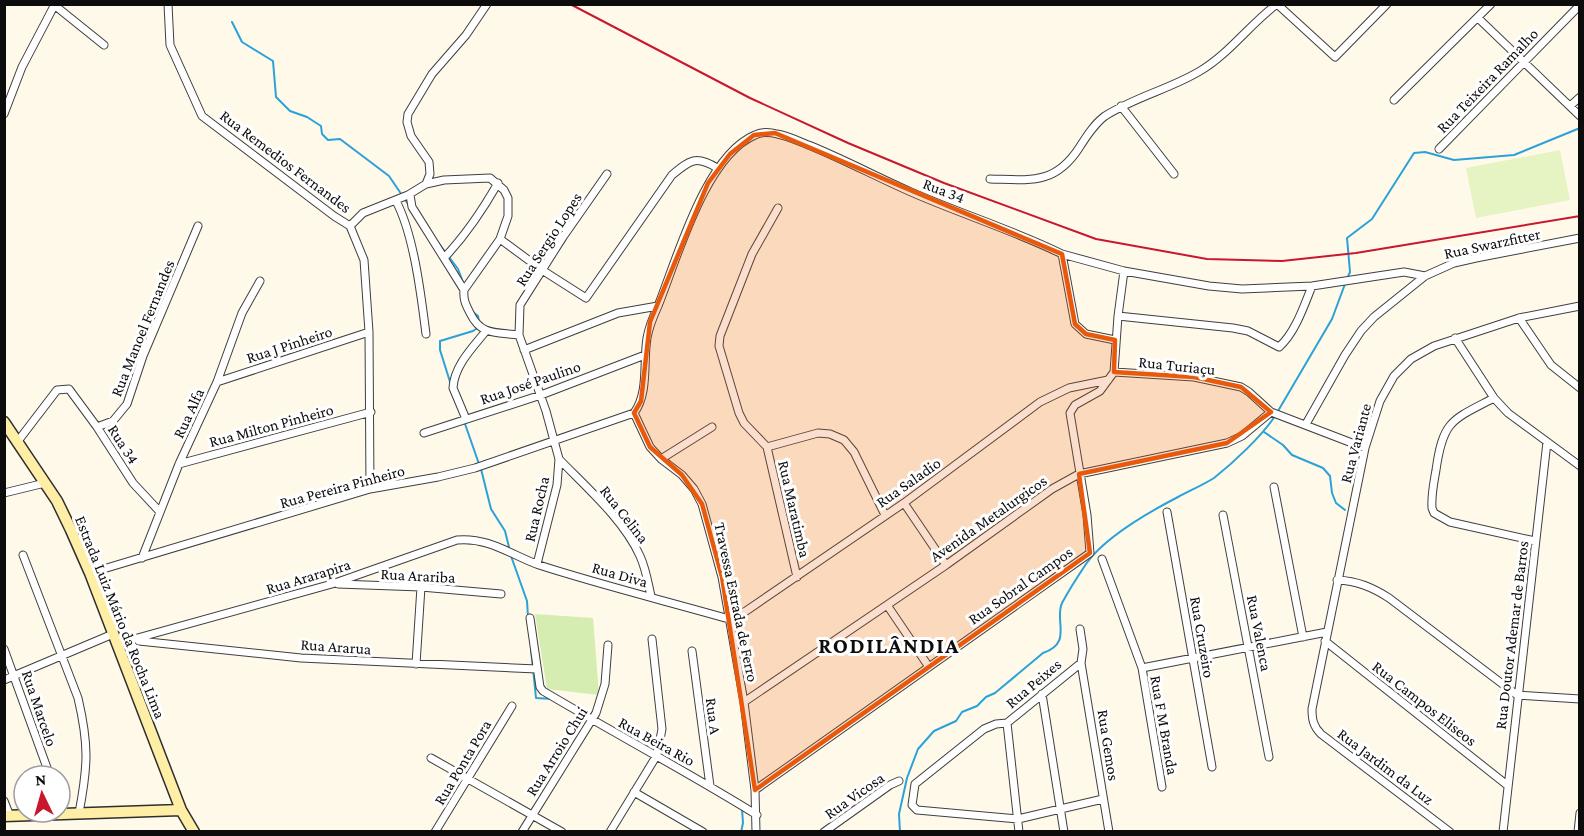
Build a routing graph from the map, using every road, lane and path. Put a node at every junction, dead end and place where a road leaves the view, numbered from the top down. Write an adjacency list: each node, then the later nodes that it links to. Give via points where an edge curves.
1 (168, 4): 28 (street, Rua Remedios Fernandes, via 170,45 202,116)
2 (1277, 4): 3 (street, via 1336,57); 13 (street, via 1202,70)
3 (1387, 4)
4 (1491, 4): 8 (street)
5 (53, 5): 9 (street); 15 (street)
6 (1580, 5): 10 (street, Rua Teixeira Ramalho)
7 (485, 7): 23 (street, via 432,74 408,114 411,136 429,162)
8 (1478, 18): 10 (street); 12 (street)
9 (104, 45)
10 (1524, 62): 14 (street); 17 (street, Rua Teixeira Ramalho)
11 (1580, 97): 14 (street)
12 (1394, 100)
13 (1120, 106): 20 (street); 21 (street, via 1097,122 1061,170 1023,180)
14 (1570, 106): 16 (street)
15 (4, 114)
16 (1580, 116)
17 (1439, 149)
18 (717, 168): 31 (street, Rua 34, via 754,135 775,133); 33 (street, via 700,160 690,161 672,175 586,298); 39 (street, via 704,190)
19 (607, 174): 33 (street, Rua Sergio Lopes)
20 (1174, 174)
21 (990, 179)
22 (498, 183): 23 (street, via 479,177); 30 (street, via 508,198 509,208); 32 (street, via 479,217)
23 (426, 184): 24 (street)
24 (409, 195): 25 (street); 32 (street, via 412,207)
25 (398, 200): 28 (street, via 363,213); 45 (street, via 419,285)
26 (778, 208): 69 (street, via 752,254 719,346 739,413)
27 (198, 226): 63 (street, Rua Manoel Fernandes, via 127,404 113,421)
28 (350, 226): 44 (street, Rua Remedios Fernandes, via 364,260)
29 (1580, 238): 35 (street, Rua Swarzfitter, via 1476,258)
30 (500, 239): 33 (street); 38 (street)
31 (1062, 254): 34 (street, Rua 34); 48 (street, via 1075,324 1086,334)
32 (444, 258): 38 (street)
33 (542, 270): 46 (street, Rua Sergio Lopes, via 520,305)
34 (1124, 271): 37 (street, via 1242,289); 41 (street)
35 (1425, 276): 37 (street, via 1404,272); 62 (street, Rua Swarzfitter, via 1361,331)
36 (260, 280): 53 (street, Rua Alfa, via 242,314)
37 (1312, 286): 41 (street, via 1280,347 1233,328)
38 (464, 290): 43 (street, via 464,300 475,323)
39 (658, 306): 49 (street, via 618,314); 50 (street, via 650,322)
40 (1580, 306): 42 (street, Rua Variante)
41 (1118, 316): 48 (street)
42 (1519, 318): 47 (street, Rua Variante); 54 (street, via 1551,365)
43 (486, 331): 46 (street); 60 (street, via 464,358 453,382)
44 (369, 332): 53 (street, Rua J Pinheiro); 57 (street, Rua Remedios Fernandes)
45 (426, 334)
46 (519, 335): 49 (street, Rua Sergio Lopes)
47 (1455, 338): 56 (street); 70 (street, Rua Variante, via 1411,359 1394,376 1380,401)
48 (1115, 340): 51 (street)
49 (524, 351): 55 (street, Rua Sergio Lopes)
50 (645, 355): 55 (street, Rua José Paulino); 59 (street, via 641,401)
51 (1114, 372): 52 (street); 58 (street, Rua Turiaçu, via 1194,377 1240,387)
52 (1108, 380): 75 (street, via 1100,391 1075,405 1070,413); 80 (street, Rua Saladio, via 1069,388 1040,402)
53 (218, 382): 73 (street, Rua Alfa)
54 (1580, 388)
55 (541, 395): 60 (street, Rua José Paulino); 66 (street, Rua Sergio Lopes)
56 (1494, 398): 68 (street); 85 (street, via 1457,417 1447,428 1440,443 1432,507 1434,513 1450,522)
57 (371, 412): 73 (street, Rua Milton Pinheiro); 78 (street, Rua Remedios Fernandes)
58 (1272, 412): 62 (street, Rua Turiaçu); 75 (street, Avenida Metalurgicos, via 1227,443)
59 (634, 413): 66 (street, Rua Pereira Pinheiro); 72 (street, Travessa Estrada de Ferro, via 650,447)
60 (463, 420): 65 (street, Rua José Paulino)
61 (4, 422): 67 (main road, Estrada Luiz Mário da Rocha Lima)
62 (1306, 424): 70 (street, Rua Turiaçu)
63 (97, 427): 67 (street, Rua 34, via 69,389 57,390); 81 (street, Rua 34, via 133,483)
64 (712, 427): 72 (street)
65 (424, 433)
66 (555, 440): 71 (street, Rua Sergio Lopes); 78 (street, Rua Pereira Pinheiro, via 475,468)
67 (18, 441): 76 (main road, Estrada Luiz Mário da Rocha Lima)
68 (1547, 442): 74 (street); 85 (street, Rua Doutor Ademar de Barros)
69 (767, 447): 83 (street, via 818,433 844,440 854,452); 93 (street, Rua Maratimba)
70 (1365, 448): 94 (street, Rua Variante)
71 (559, 459): 90 (street, Rua Rocha, via 557,485); 98 (street, Rua Celina, via 630,537 640,556)
72 (661, 459): 101 (street, Travessa Estrada de Ferro, via 682,475 702,504)
73 (179, 464): 81 (street, Rua Alfa)
74 (1580, 466)
75 (1079, 474): 91 (street, Avenida Metalurgicos); 117 (street, Rua Sobral Campos, via 1090,553)
76 (45, 483): 79 (street); 92 (main road, Estrada Luiz Mário da Rocha Lima)
77 (1274, 487): 104 (street)
78 (370, 489): 88 (street, Rua Pereira Pinheiro)
79 (4, 493)
80 (904, 503): 83 (street, Rua Saladio); 91 (street)
81 (160, 512): 88 (street, Rua Alfa)
82 (1167, 512): 114 (street, Rua Cruzeiro)
83 (885, 515): 93 (street, Rua Saladio)
84 (1223, 515): 110 (street, Rua Valenca)
85 (1535, 541): 123 (street, Rua Doutor Ademar de Barros)
86 (506, 550): 90 (street, Rua Diva); 95 (street, Rua Ararapira, via 472,538 458,540)
87 (23, 555): 113 (street)
88 (142, 558): 92 (street, Rua Pereira Pinheiro)
89 (1102, 559): 118 (street, Rua F M Branda)
90 (537, 564): 98 (street, Rua Diva)
91 (946, 565): 99 (street, Avenida Metalurgicos)
92 (90, 573): 105 (main road, Estrada Luiz Mário da Rocha Lima)
93 (797, 577): 101 (street, Rua Saladio)
94 (1337, 580): 103 (street, Rua Variante); 123 (street, via 1370,586 1389,597)
95 (332, 584): 96 (street, Rua Arariba); 107 (street, Rua Ararapira)
96 (421, 587): 97 (street, Rua Arariba); 116 (street)
97 (501, 594)
98 (651, 596): 101 (street, Rua Diva)
99 (887, 605): 117 (street); 125 (street, Avenida Metalurgicos)
100 (530, 618): 119 (street, Rua Beira Rio)
101 (729, 619): 125 (street, Travessa Estrada de Ferro)
102 (1080, 629): 115 (street, Rua Gemos)
103 (1327, 632): 104 (street); 108 (street, Rua Variante)
104 (1303, 637): 110 (street)
105 (115, 639): 107 (street, Rua Ararapira); 113 (street, Rua Ararapira); 145 (main road, Estrada Luiz Mário da Rocha Lima)
106 (652, 639): 130 (street, via 662,729)
107 (133, 640): 116 (street, Rua Ararua, via 301,658)
108 (1325, 641): 127 (street, Rua Variante); 137 (street, Rua Campos Eliseos)
109 (608, 645): 128 (street, Rua Arroio Chui, via 602,699)
110 (1249, 647): 114 (street); 131 (street, Rua Valenca)
111 (4, 649): 120 (street, Rua Marcelo)
112 (692, 651): 138 (street, Rua A)
113 (61, 656): 120 (street, Rua Ararapira); 147 (street, via 78,698 87,745 87,774)
114 (1193, 658): 118 (street); 134 (street, Rua Cruzeiro)
115 (1081, 663): 122 (street, Rua Peixes); 142 (street, Rua Gemos)
116 (416, 664): 119 (street, Rua Ararua)
117 (928, 667): 140 (street, Rua Sobral Campos)
118 (1142, 668): 139 (street, Rua F M Branda)
119 (537, 669): 128 (street, Rua Beira Rio, via 543,691)
120 (15, 675): 121 (street, Rua Ararapira); 133 (street, Rua Marcelo)
121 (4, 680)
122 (1042, 694): 129 (street, Rua Peixes); 144 (street)
123 (1517, 695): 124 (street); 137 (street, Rua Doutor Ademar de Barros)
124 (1580, 699)
125 (744, 702): 140 (street, Travessa Estrada de Ferro)
126 (512, 706): 135 (street, Rua Ponta Pora)
127 (1312, 718): 164 (street, Rua Jardim da Luz, via 1321,734)
128 (592, 720): 130 (street, Rua Beira Rio); 149 (street, Rua Arroio Chui)
129 (1007, 723): 152 (street); 152 (street, Rua Peixes, via 984,729 915,784 912,805 917,810)
130 (656, 757): 138 (street, Rua Beira Rio); 141 (street)
131 (1269, 757)
132 (431, 758): 135 (street)
133 (46, 764)
134 (1212, 767)
135 (469, 779): 149 (street); 154 (street, Rua Ponta Pora)
136 (899, 781): 160 (street, Rua Vicosa)
137 (1507, 784): 165 (street, Rua Doutor Ademar de Barros)
138 (710, 786): 150 (street, Rua Beira Rio)
139 (1162, 787)
140 (755, 790): 150 (street, Travessa Estrada de Ferro)
141 (634, 792): 157 (street); 158 (street)
142 (1103, 799): 144 (street); 163 (street, Rua Gemos)
143 (4, 801): 151 (street)
144 (1061, 808): 152 (street); 162 (street)
145 (181, 810): 147 (main road); 153 (main road, Estrada Luiz Mário da Rocha Lima)
146 (72, 813): 147 (main road)
147 (79, 813)
148 (1580, 813): 166 (street)
149 (532, 814): 155 (street, Rua Arroio Chui); 156 (street)
150 (757, 815): 159 (street, Travessa Estrada de Ferro)
151 (7, 816)
152 (1018, 819): 161 (street)
153 (194, 831)
154 (435, 831)
155 (522, 831)
156 (562, 831)
157 (610, 831)
158 (703, 831)
159 (756, 831)
160 (824, 831)
161 (1019, 831)
162 (1064, 831)
163 (1109, 831)
164 (1450, 831)
165 (1503, 831)
166 (1578, 831)

